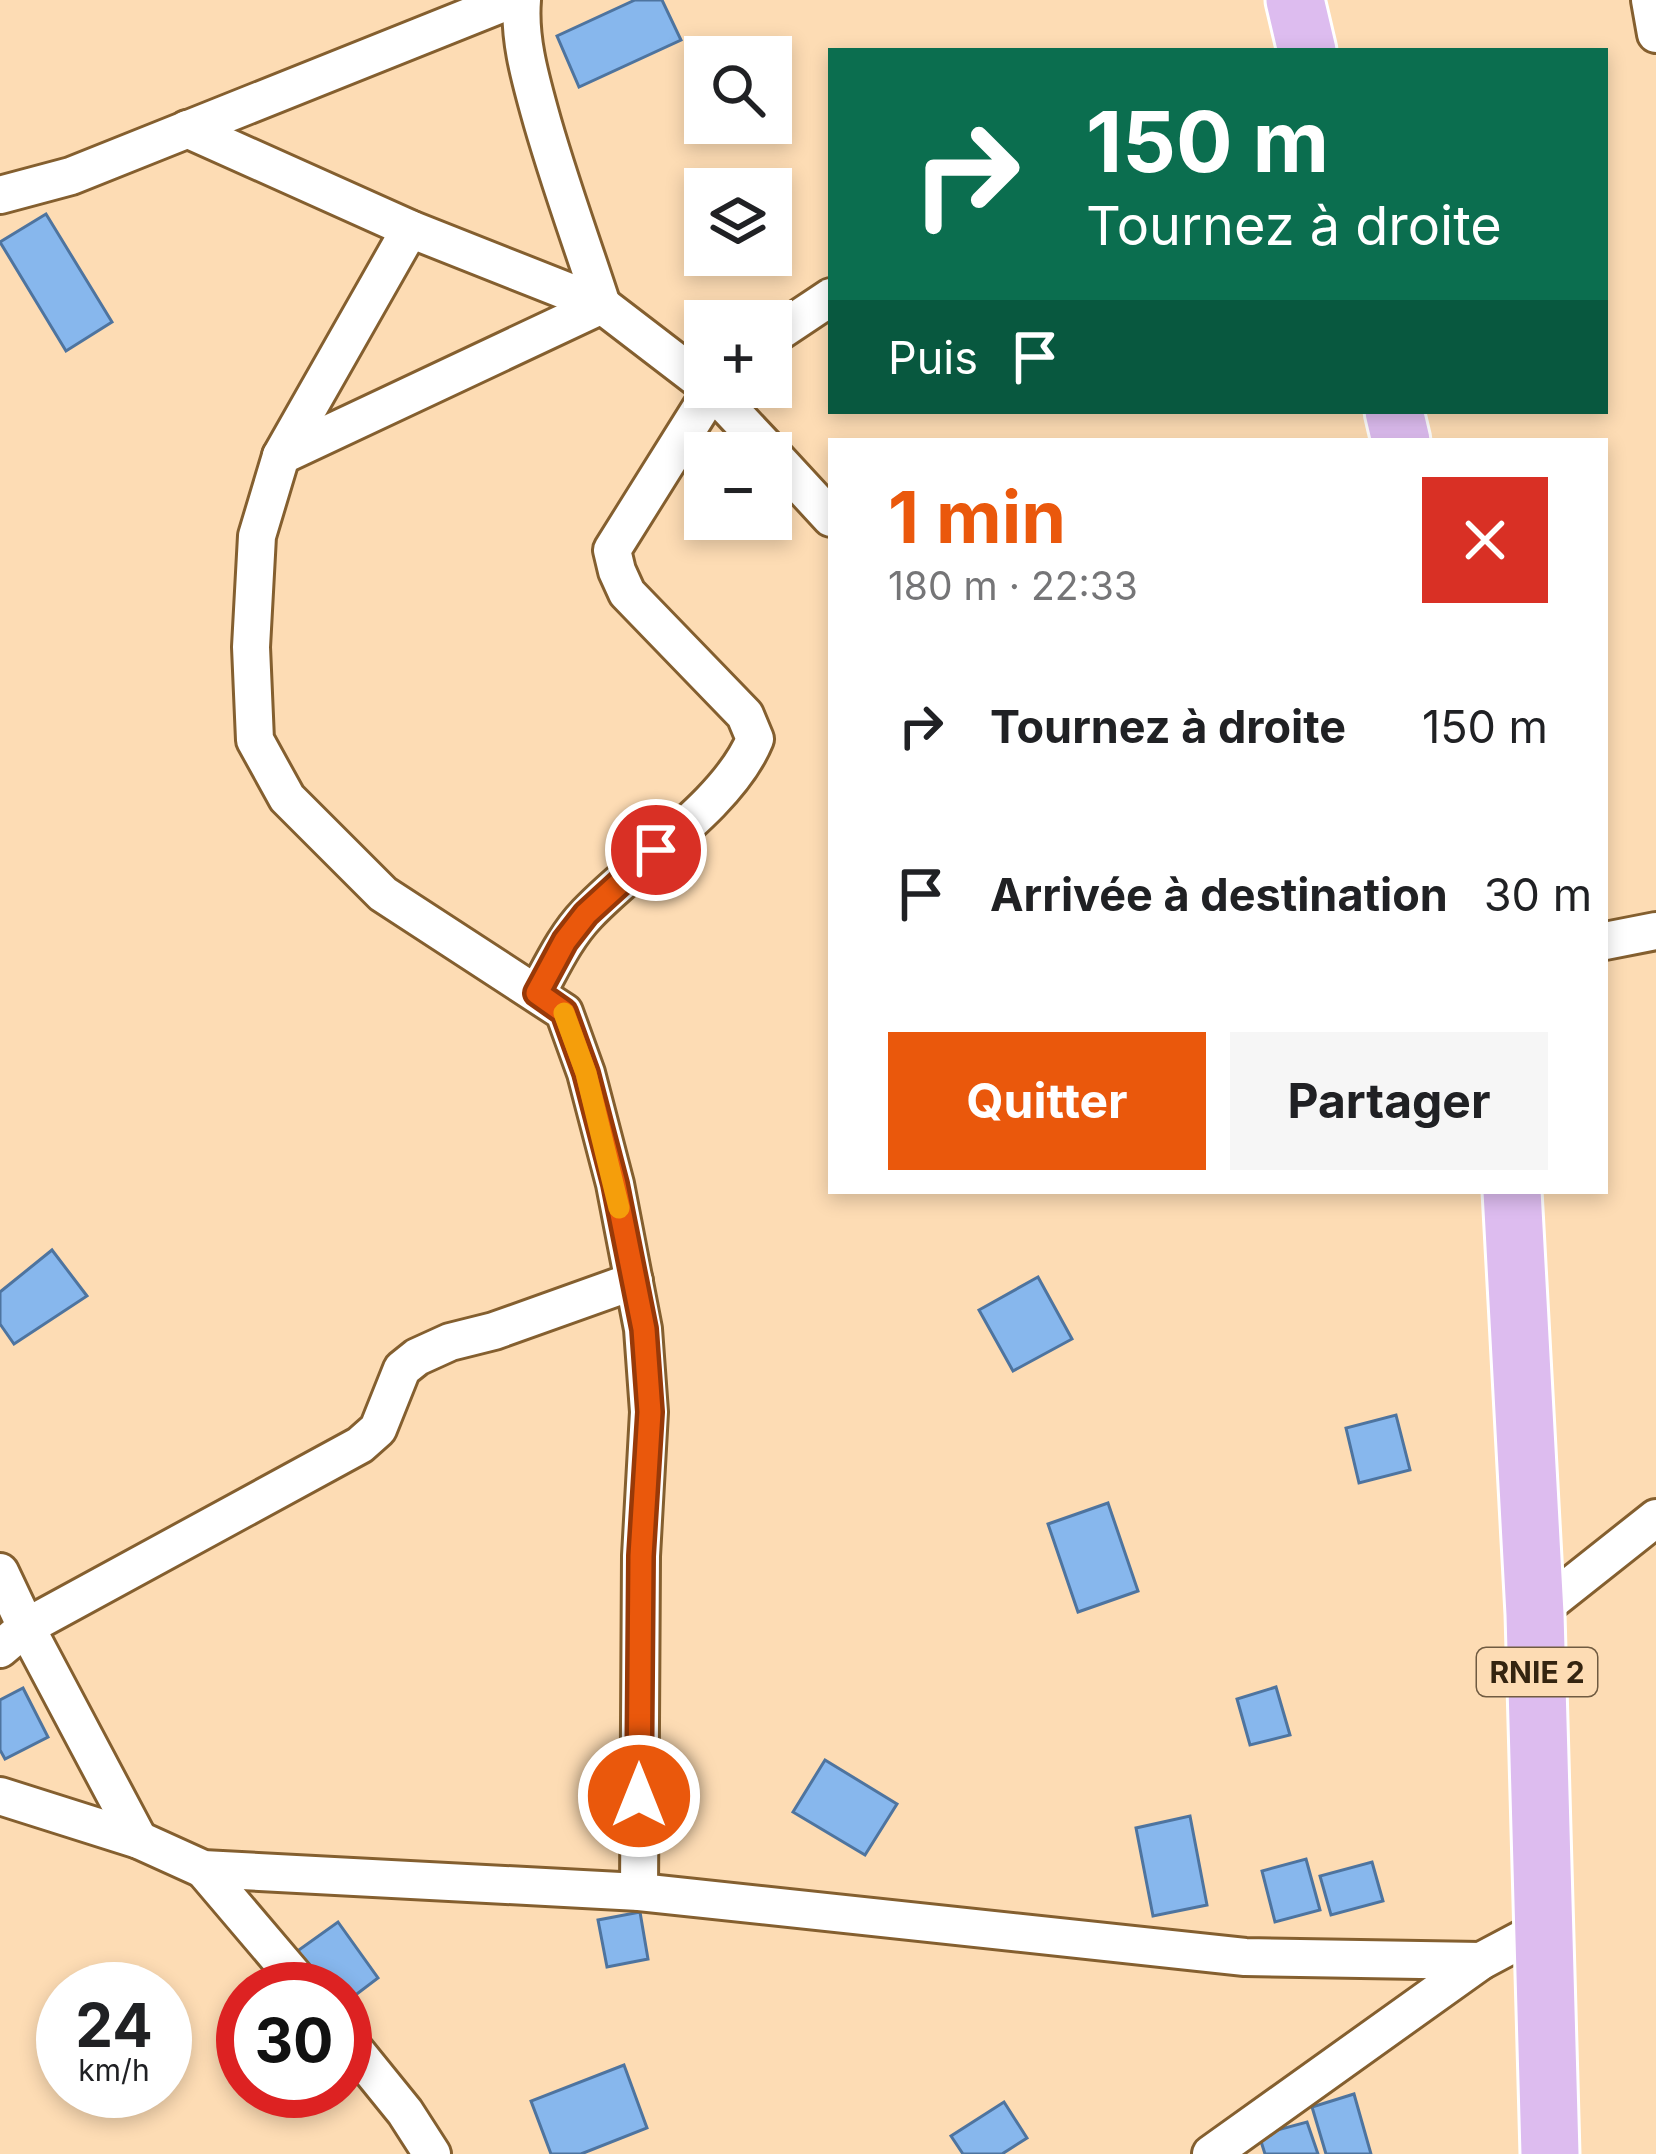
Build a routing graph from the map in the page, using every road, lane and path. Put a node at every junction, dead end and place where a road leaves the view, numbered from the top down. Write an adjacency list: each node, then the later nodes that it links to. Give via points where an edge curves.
1 (511, 0): 5 (street)
2 (522, 0): 9 (street, via 532,84)
3 (1650, 0): 4 (street)
4 (1656, 34)
5 (188, 129): 6 (street); 7 (street)
6 (0, 195)
7 (410, 229): 9 (street); 15 (street)
8 (828, 299): 10 (street)
9 (602, 305): 11 (street); 15 (street)
10 (792, 324)
11 (684, 367)
12 (697, 408): 20 (street, via 612,550 627,592 745,715 755,739 726,786 586,914)
13 (729, 408): 14 (street)
14 (752, 432)
15 (281, 456): 20 (street, via 257,536 255,740 287,798 383,894)
16 (792, 476): 17 (street)
17 (828, 515)
18 (1656, 932): 19 (street)
19 (1608, 940)
20 (537, 993): 22 (street, via 564,1012 586,1073)
21 (1503, 1202): 25 (main road, RNIE 2 / RNIE 2)
22 (634, 1281): 26 (street, via 417,1357 402,1369 378,1429 360,1445); 30 (street, via 650,1412)
23 (1656, 1518): 25 (street)
24 (0, 1572): 26 (street)
25 (1535, 1614): 31 (main road, RNIE 2 / RNIE 2)
26 (13, 1638): 28 (street)
27 (0, 1796): 28 (street)
28 (139, 1840): 29 (street)
29 (202, 1869): 30 (street); 33 (street)
30 (639, 1892): 32 (street, via 1245,1957)
31 (1544, 1928): 32 (street); 37 (main road, RNIE 2 / RNIE 2)
32 (1481, 1961): 36 (street)
33 (282, 1962)
34 (372, 2071): 35 (street)
35 (432, 2154)
36 (1211, 2154)
37 (1550, 2154)

